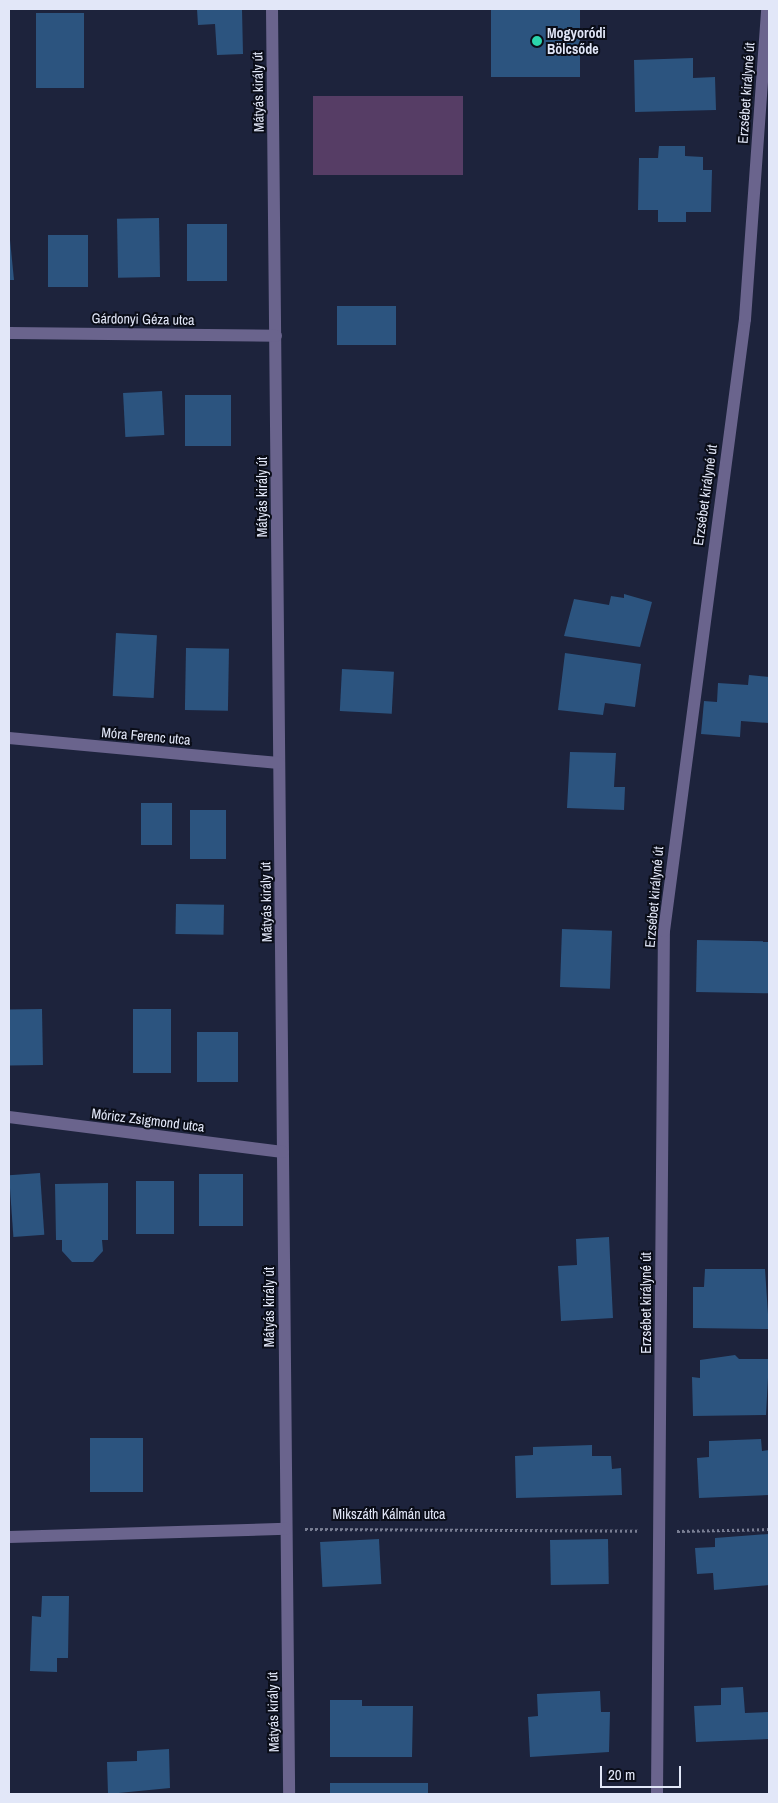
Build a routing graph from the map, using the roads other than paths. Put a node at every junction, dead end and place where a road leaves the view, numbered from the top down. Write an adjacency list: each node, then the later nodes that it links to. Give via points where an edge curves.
1 (272, 9): 4 (street, Mátyás király út)
2 (767, 9): 12 (street, Erzsébet királyné út, via 745,319 678,797 664,931)
3 (9, 333): 4 (street, Gárdonyi Géza utca)
4 (276, 336): 6 (street, Mátyás király út)
5 (9, 738): 6 (street, Móra Ferenc utca)
6 (280, 763): 8 (street, Mátyás király út)
7 (9, 1117): 8 (street, Móricz Zsigmond utca)
8 (283, 1152): 9 (street, Mátyás király út)
9 (286, 1529): 10 (street); 11 (street, Mátyás király út)
10 (9, 1537)
11 (288, 1794)
12 (657, 1794)

